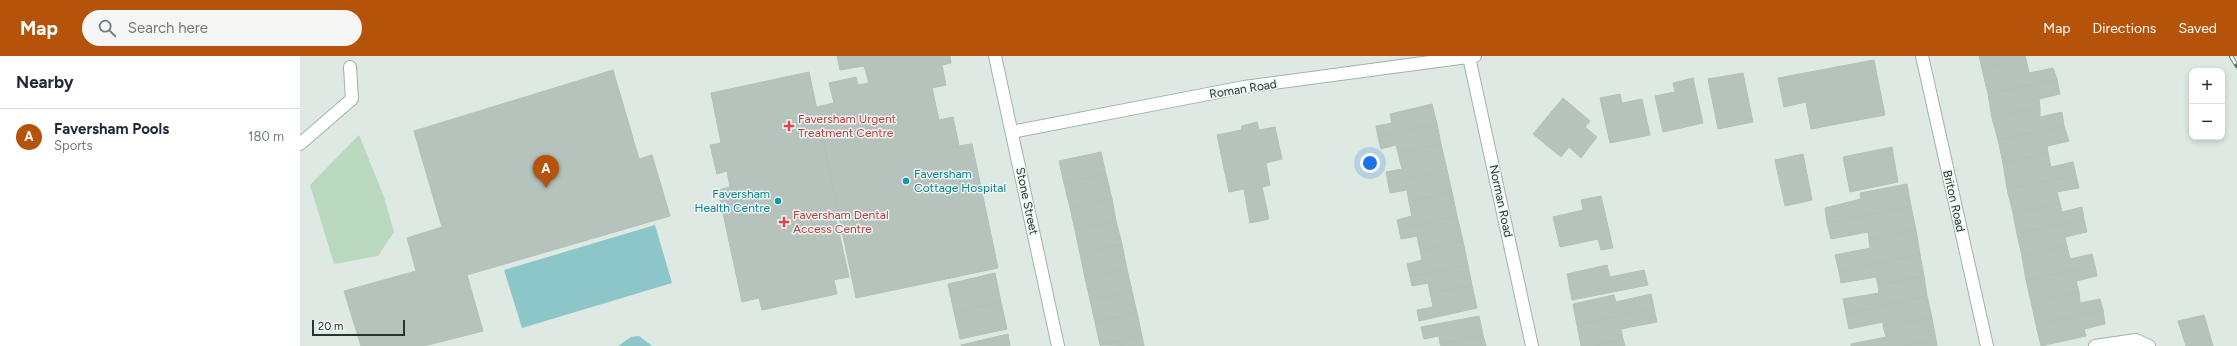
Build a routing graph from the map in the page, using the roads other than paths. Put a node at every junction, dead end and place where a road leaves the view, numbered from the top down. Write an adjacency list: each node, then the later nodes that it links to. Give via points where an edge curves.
1 (995, 56): 5 (street, Stone Street)
2 (1472, 56): 5 (street, Roman Road, via 1244,87); 8 (street, Norman Road)
3 (1922, 56): 9 (street, Briton Road)
4 (350, 67): 6 (street, via 352,99)
5 (1012, 132): 7 (street, Stone Street)
6 (300, 144)
7 (1058, 346)
8 (1532, 346)
9 (1987, 346)
10 (2095, 346): 11 (street, via 2136,340)
11 (2149, 346)

